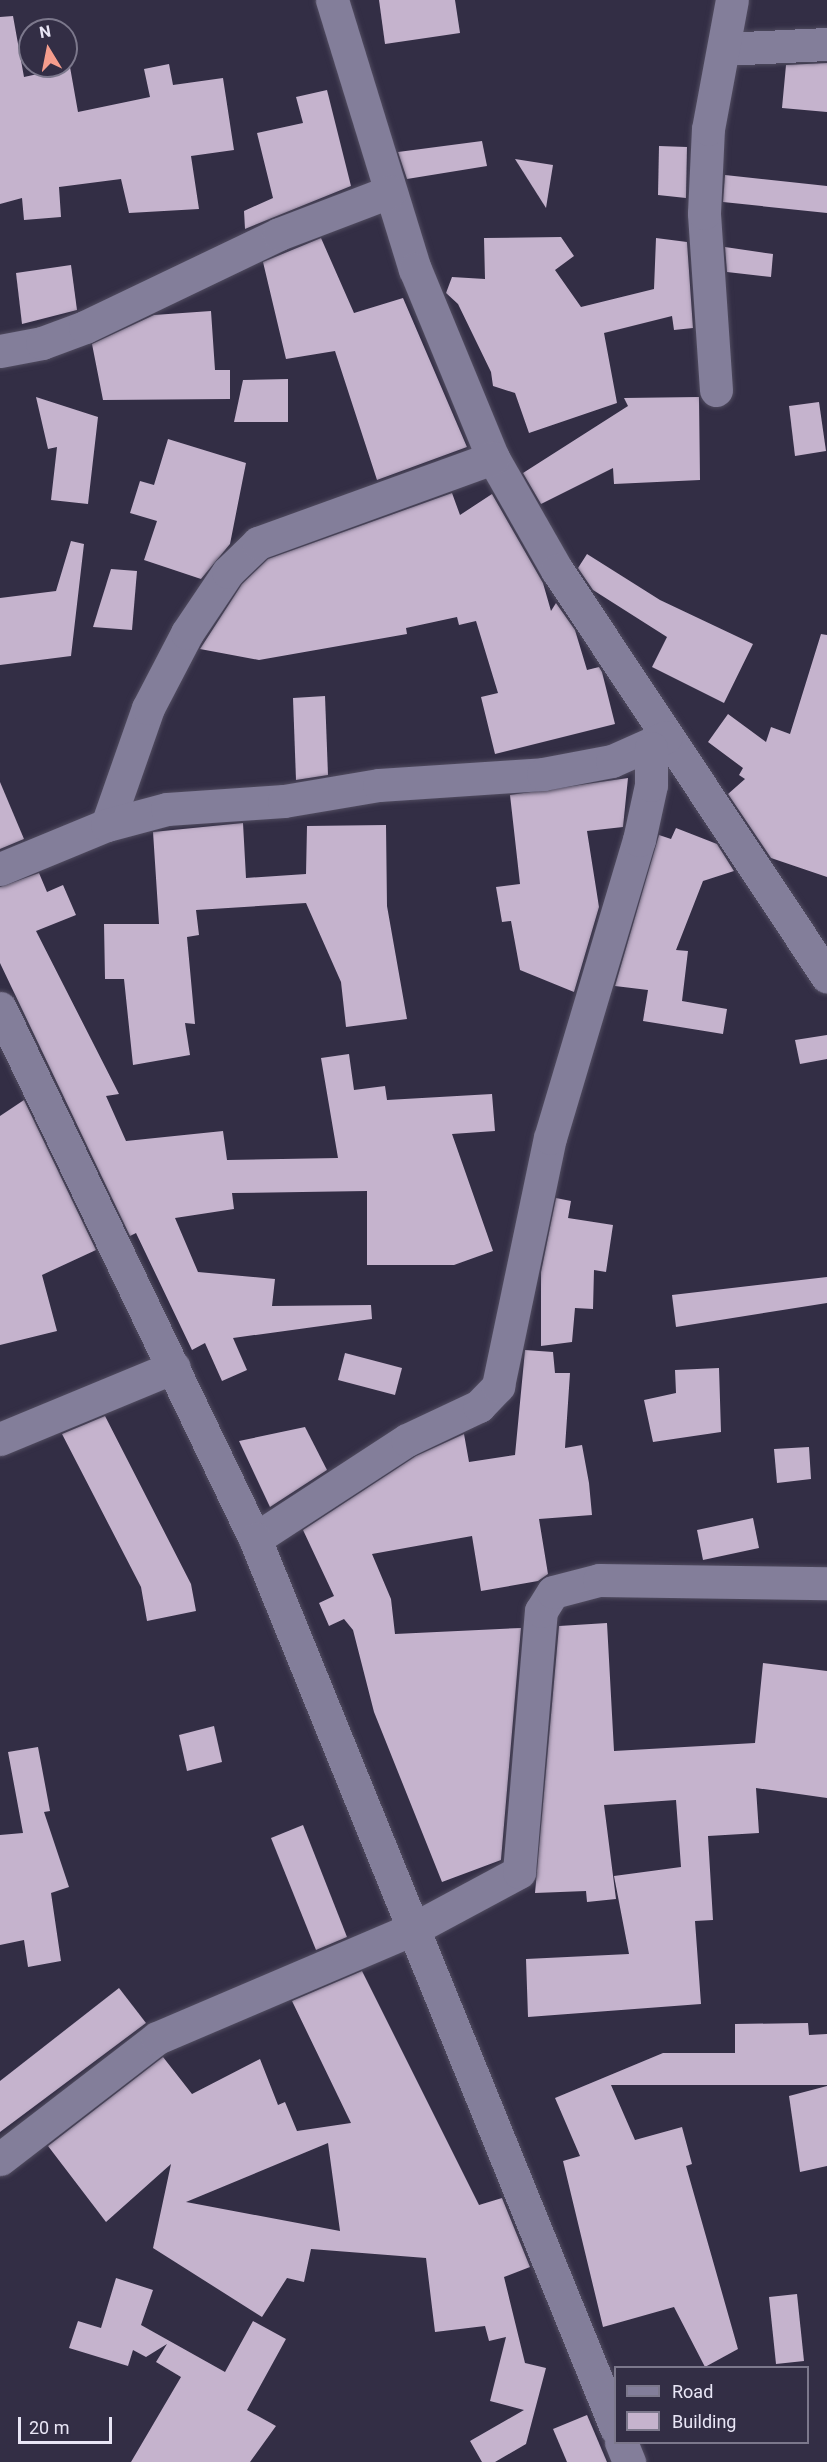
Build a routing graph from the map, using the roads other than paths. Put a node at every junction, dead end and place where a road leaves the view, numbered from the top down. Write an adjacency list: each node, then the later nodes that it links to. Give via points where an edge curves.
1 (332, 0): 5 (street)
2 (732, 0): 4 (street)
3 (827, 44): 4 (street)
4 (724, 49): 7 (street, via 708,129 704,213)
5 (389, 192): 6 (street, via 279,234 85,327 42,343); 8 (street, via 455,374)
6 (0, 351)
7 (716, 390)
8 (493, 458): 9 (street); 10 (street, via 258,543 228,572 188,633 148,708)
9 (658, 743): 10 (street, via 543,774 380,784 284,801 236,800 167,808); 12 (street); 16 (street, via 639,840 567,1072 498,1386 479,1406 407,1440)
10 (107, 825): 11 (street)
11 (0, 869)
12 (826, 971)
13 (0, 1008): 14 (street)
14 (174, 1367): 15 (street); 16 (street)
15 (0, 1439)
16 (255, 1539): 18 (street)
17 (827, 1583): 18 (street, via 599,1580 553,1592 541,1611 524,1864 507,1881)
18 (417, 1927): 19 (street, via 157,2038); 20 (street)
19 (0, 2159)
20 (614, 2425)
21 (622, 2444): 22 (street)
22 (629, 2462)

